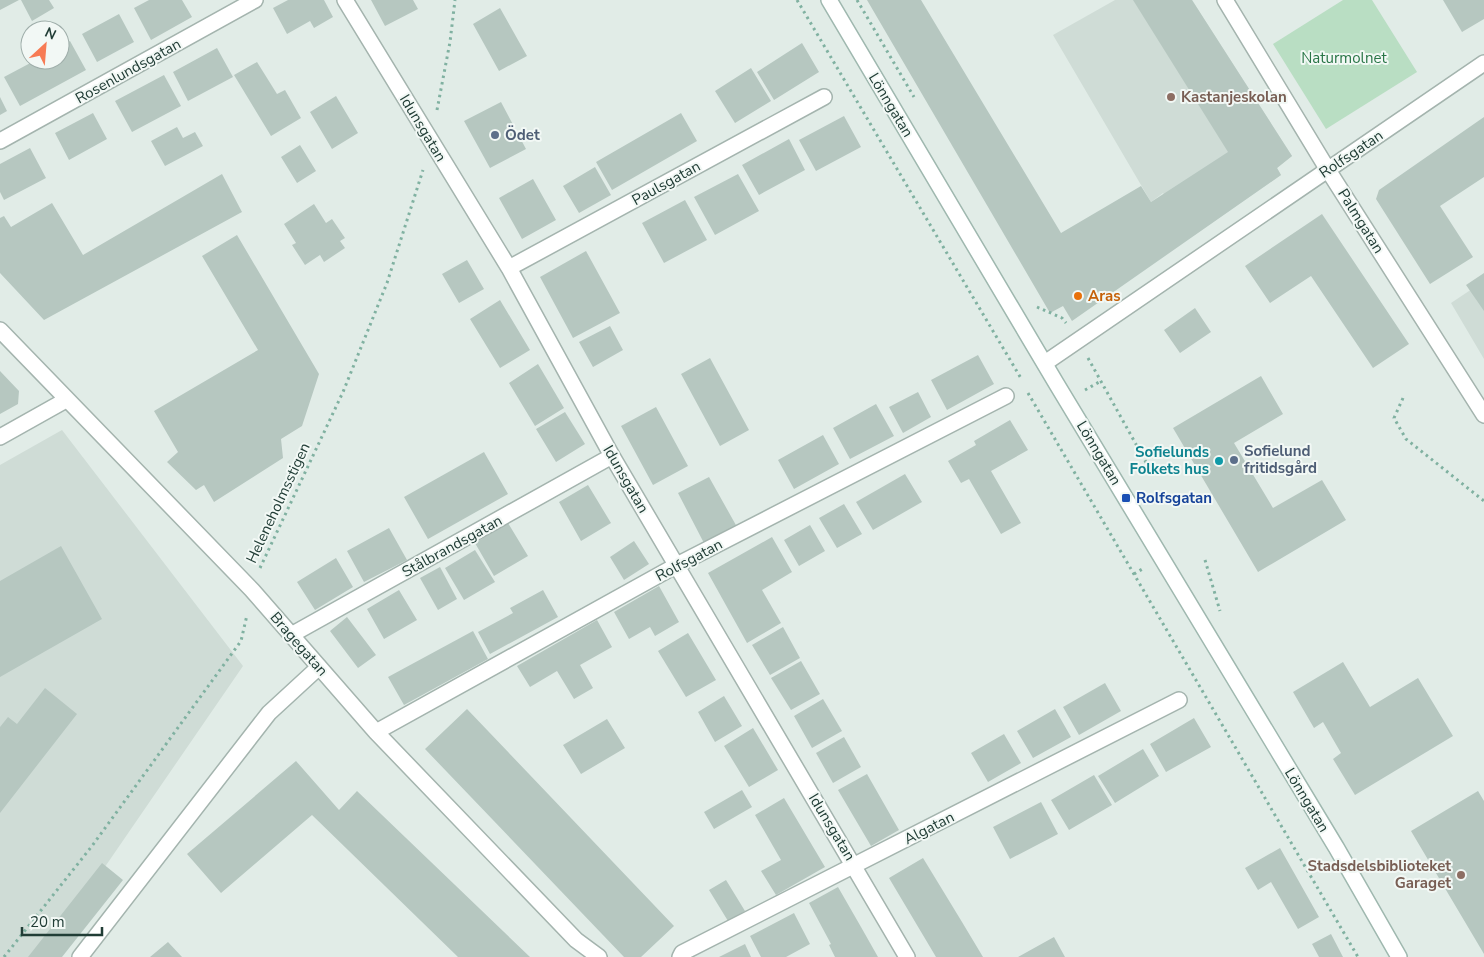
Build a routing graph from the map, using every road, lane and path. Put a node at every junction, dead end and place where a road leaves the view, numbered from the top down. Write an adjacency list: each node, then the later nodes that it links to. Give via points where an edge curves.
1 (255, 0): 11 (street, Rosenlundsgatan)
2 (345, 0): 12 (street, Idunsgatan)
3 (455, 0): 12 (path, Heleneholmsstigen)
4 (797, 0): 19 (path)
5 (830, 0): 18 (street, Lönngatan)
6 (857, 0): 10 (path)
7 (1225, 0): 13 (street, Palmgatan)
8 (1484, 63): 13 (street, Rolfsgatan)
9 (824, 97): 14 (street, Paulsgatan)
10 (917, 103)
11 (0, 141)
12 (431, 141): 14 (street, Idunsgatan); 32 (path, Heleneholmsstigen, via 387,283 343,392 263,558)
13 (1328, 170): 17 (street, Rolfsgatan); 24 (street, Palmgatan)
14 (509, 268): 26 (street, Idunsgatan)
15 (1033, 300): 17 (path, via 1038,309 1062,318)
16 (0, 330): 22 (street, Bragegatan)
17 (1078, 339): 18 (street, Rolfsgatan); 27 (path)
18 (1045, 363): 44 (street, Lönngatan)
19 (1022, 381)
20 (1006, 396): 29 (street, Rolfsgatan)
21 (1403, 398): 28 (path, via 1394,418 1406,439)
22 (66, 400): 25 (street); 32 (street, Bragegatan)
23 (1034, 402): 31 (path)
24 (1484, 414)
25 (0, 437)
26 (612, 456): 29 (street, Idunsgatan); 33 (street, Stålbrandsgatan)
27 (1152, 473)
28 (1484, 501)
29 (677, 566): 36 (street, Rolfsgatan); 37 (street, Idunsgatan)
30 (1145, 567): 31 (path)
31 (1134, 574): 43 (path)
32 (252, 590): 33 (street, Bragegatan); 38 (path, Heleneholmsstigen, via 241,642 92,846)
33 (291, 635): 34 (street, Bragegatan)
34 (319, 667): 36 (street, Bragegatan); 39 (street, via 269,713)
35 (1179, 700): 37 (street, Algatan)
36 (376, 732): 40 (street, Bragegatan, via 576,940)
37 (854, 866): 41 (street, Algatan, via 682,953); 42 (street, Idunsgatan)
38 (4, 957)
39 (80, 957)
40 (599, 957)
41 (680, 957)
42 (907, 957)
43 (1358, 957)
44 (1399, 957)

